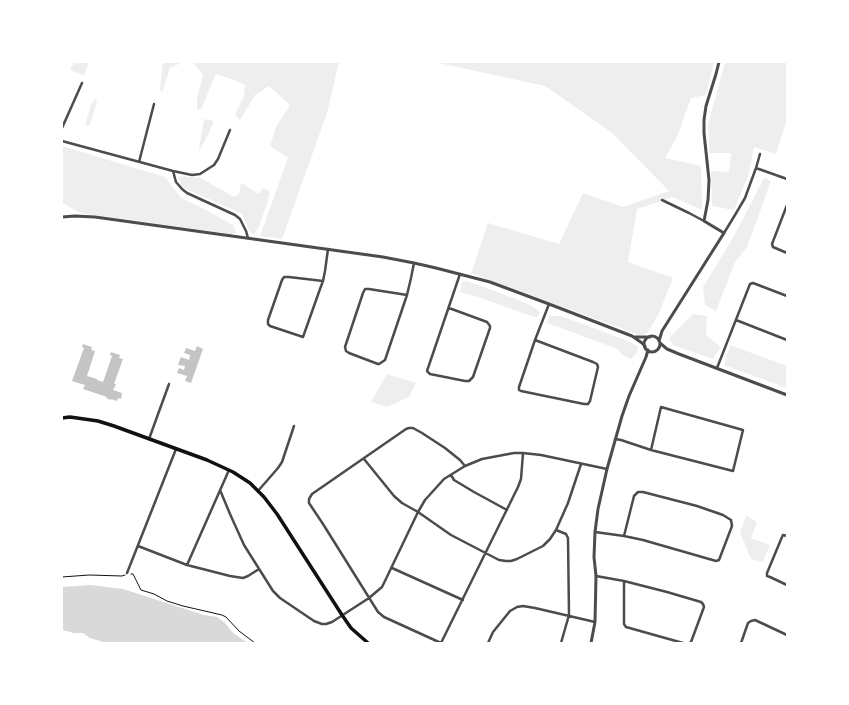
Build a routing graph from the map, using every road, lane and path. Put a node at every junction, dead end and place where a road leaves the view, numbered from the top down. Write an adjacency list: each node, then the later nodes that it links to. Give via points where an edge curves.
1 (719, 62): 15 (street, via 704,120 709,180)
2 (82, 83): 4 (street)
3 (154, 104): 8 (street)
4 (62, 128)
5 (230, 130): 10 (street, via 218,160 210,169 192,175)
6 (62, 141): 8 (street)
7 (760, 154): 9 (street)
8 (139, 162): 10 (street)
9 (756, 168): 11 (street); 16 (street, via 744,198)
10 (173, 171): 17 (street, via 176,182 182,189 240,219)
11 (787, 179)
12 (662, 200): 15 (street)
13 (787, 207): 19 (street, via 772,244 773,247)
14 (62, 217): 17 (street, via 95,217)
15 (704, 221): 16 (street)
16 (724, 233): 28 (street)
17 (248, 238): 18 (street)
18 (328, 249): 20 (street); 22 (street)
19 (787, 253)
20 (414, 263): 21 (street); 23 (street)
21 (460, 274): 25 (street, via 490,282); 26 (street)
22 (322, 281): 22 (street, via 303,337 268,324 284,277)
23 (406, 295): 23 (street, via 385,360 378,364 346,351 345,347 365,289)
24 (787, 296): 27 (street, via 750,284)
25 (549, 304): 29 (street); 32 (street)
26 (449, 308): 26 (street, via 427,371 430,374 469,381 473,377 490,326 487,322)
27 (736, 320): 33 (street); 41 (street)
28 (662, 331): 31 (street); 34 (street)
29 (632, 336): 30 (street); 35 (street)
30 (650, 337): 31 (street); 35 (street)
31 (654, 337): 34 (street)
32 (535, 340): 32 (street, via 519,390 588,404 597,364)
33 (787, 340)
34 (660, 342): 37 (street, via 660,347); 38 (street)
35 (645, 346): 36 (street)
36 (648, 350): 39 (street); 40 (street)
37 (656, 351): 38 (street); 39 (street)
38 (671, 351): 41 (street)
39 (652, 352): 40 (street)
40 (646, 357): 47 (street, via 629,396)
41 (717, 368): 43 (street)
42 (169, 384): 46 (street)
43 (787, 395)
44 (62, 418): 46 (main road, via 98,421)
45 (294, 426): 58 (street, via 282,462)
46 (149, 439): 48 (main road)
47 (615, 439): 49 (street); 54 (street)
48 (176, 449): 55 (main road); 65 (street)
49 (651, 450): 49 (street, via 733,471 743,430 661,407)
50 (524, 453): 52 (street); 53 (street, via 482,459); 59 (street, via 521,479)
51 (364, 459): 53 (street, via 406,429 413,428 445,448); 60 (street, via 394,496); 75 (street, via 312,494 309,502)
52 (581, 464): 54 (street); 61 (street)
53 (465, 466): 56 (street)
54 (608, 469): 62 (street)
55 (229, 470): 57 (street); 58 (main road)
56 (451, 475): 59 (street, via 454,480); 60 (street, via 430,493)
57 (220, 490): 67 (street); 69 (street, via 240,537)
58 (258, 491): 77 (main road, via 277,514)
59 (508, 510): 66 (street)
60 (418, 512): 66 (street, via 451,535); 68 (street)
61 (556, 530): 66 (street, via 542,546 511,561 499,560); 78 (street, via 566,534 568,538)
62 (595, 532): 63 (street); 71 (street)
63 (624, 536): 63 (street, via 716,561 719,560 732,526 731,520 723,515 638,492 634,496)
64 (787, 536): 74 (street, via 783,535 767,573 768,576)
65 (138, 546): 67 (street); 70 (street)
66 (486, 553): 76 (street)
67 (187, 565): 69 (street, via 240,578)
68 (392, 568): 75 (street, via 382,587); 76 (street)
69 (259, 569): 77 (street, via 280,598 314,621 326,624)
70 (127, 572): 72 (path, via 122,576); 81 (path, via 132,574 141,590 183,606 222,615)
71 (596, 576): 73 (street); 79 (street)
72 (62, 577)
73 (624, 581): 87 (street, via 626,627); 88 (street, via 703,604)
74 (787, 585)
75 (369, 598): 77 (street); 83 (street, via 384,617)
76 (463, 600): 83 (street)
77 (342, 615): 82 (main road, via 351,628)
78 (569, 615): 79 (street); 84 (street, via 523,606 516,607 493,632); 85 (street)
79 (595, 622): 86 (street)
80 (787, 635): 89 (street, via 754,620 748,623)
81 (255, 643)
82 (368, 643)
83 (441, 643)
84 (488, 643)
85 (561, 643)
86 (591, 643)
87 (683, 643)
88 (690, 643)
89 (741, 643)

